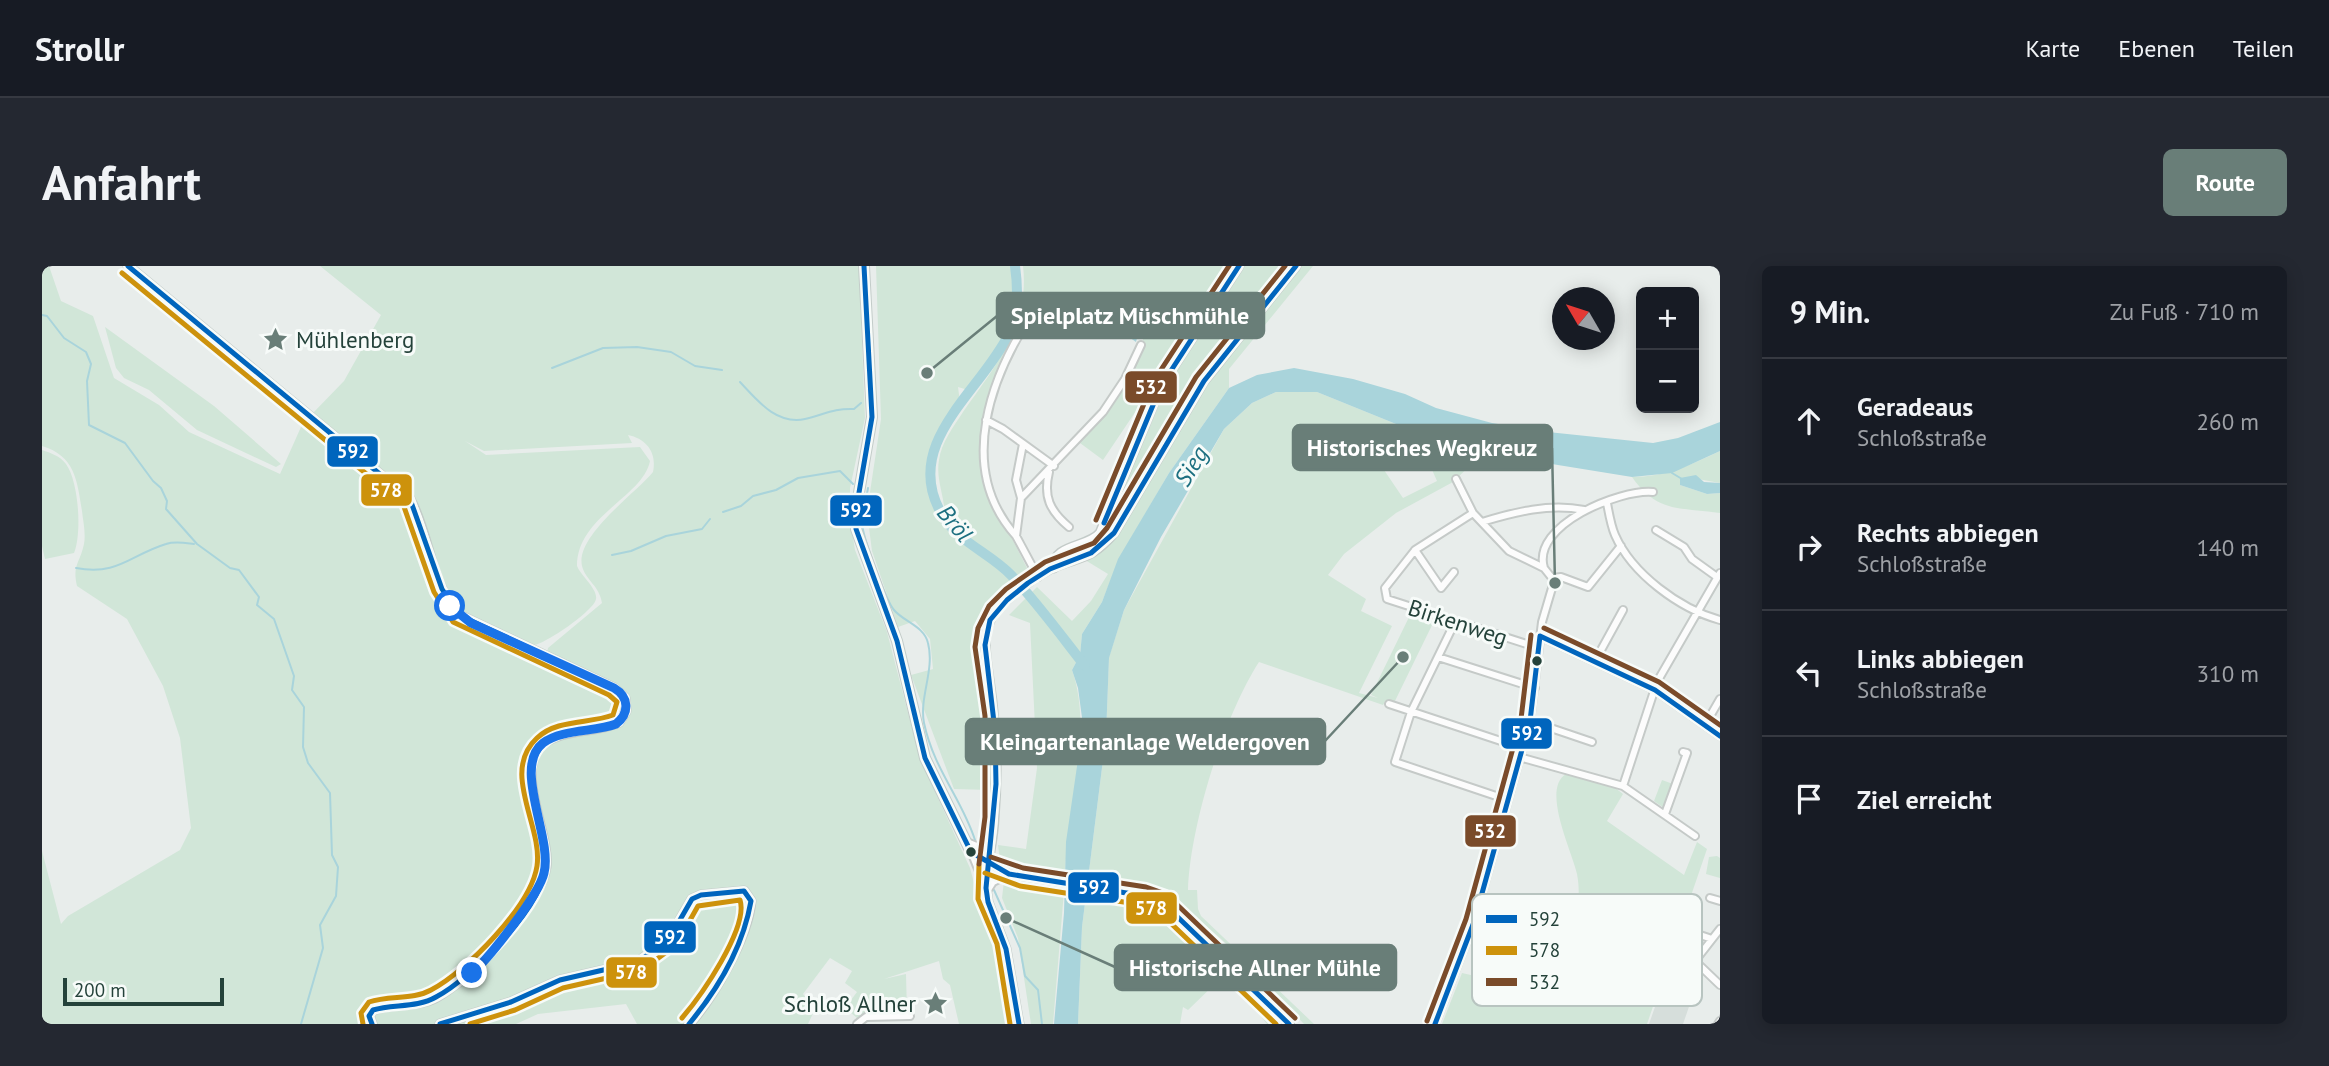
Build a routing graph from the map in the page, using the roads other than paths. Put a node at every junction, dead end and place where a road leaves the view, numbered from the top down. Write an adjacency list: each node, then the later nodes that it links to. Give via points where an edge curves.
1 (128, 266): 69 (main road, via 410,499 443,593 459,615 624,696 624,716 616,724 553,738 536,753 532,783 546,843 544,874 490,954 467,977 429,1001 373,1010 369,1016)
2 (864, 266): 53 (main road, via 872,418 856,529 897,641 925,758)
3 (1239, 266): 22 (main road, via 1161,386 1100,533 1089,543 1060,552)
4 (1296, 266): 22 (main road, via 1204,381 1114,533 1084,559)
5 (1036, 307): 7 (street, via 1005,364)
6 (1141, 345): 9 (street, via 1104,412)
7 (986, 420): 8 (street); 19 (street, via 982,440 988,488)
8 (1023, 444): 9 (street); 12 (street, via 1016,480)
9 (1051, 468): 12 (street); 17 (street, via 1045,488 1049,503)
10 (1456, 479): 15 (street)
11 (1653, 492): 13 (street)
12 (1021, 498): 19 (street)
13 (1607, 503): 14 (street); 20 (street)
14 (1584, 510): 16 (street, via 1525,509); 23 (street, via 1556,530 1542,555)
15 (1473, 513): 16 (street); 21 (street)
16 (1482, 522): 23 (street, via 1509,551)
17 (1069, 527)
18 (1656, 530): 25 (street, via 1684,547 1702,568)
19 (1016, 536): 26 (street)
20 (1621, 546): 27 (street, via 1588,587); 29 (street, via 1650,578)
21 (1415, 550): 24 (street, via 1441,588); 31 (street, Birkenweg, via 1385,588 1387,599)
22 (1054, 568): 26 (main road)
23 (1544, 568): 27 (street)
24 (1454, 572)
25 (1719, 575): 29 (street)
26 (1036, 578): 52 (main road, via 991,618 984,647 994,715)
27 (1552, 578): 32 (street)
28 (1623, 610): 35 (street)
29 (1697, 613): 30 (street); 37 (street)
30 (1720, 620)
31 (1455, 622): 33 (street, Birkenweg); 34 (street)
32 (1540, 636): 33 (street); 35 (street)
33 (1539, 648): 36 (street)
34 (1438, 657): 36 (street); 40 (street)
35 (1595, 661): 37 (street)
36 (1535, 688): 41 (street)
37 (1655, 690): 42 (street); 48 (street)
38 (1720, 699): 42 (street)
39 (1389, 704): 40 (street)
40 (1411, 712): 45 (street); 49 (street, via 1395,762)
41 (1530, 721): 44 (street); 45 (street)
42 (1705, 725): 43 (street)
43 (1720, 736)
44 (1592, 742)
45 (1522, 748): 47 (street)
46 (1683, 752): 50 (street, via 1687,754)
47 (1519, 757): 48 (street); 49 (street)
48 (1623, 786): 50 (street)
49 (1508, 800): 58 (street)
50 (1665, 814): 51 (street)
51 (1695, 836)
52 (992, 838): 53 (street, via 979,847); 55 (main road)
53 (964, 839): 54 (main road)
54 (971, 852): 55 (main road); 57 (street)
55 (988, 865): 56 (main road); 57 (main road)
56 (1009, 874): 57 (street); 74 (main road, via 1155,899 1173,909)
57 (986, 891): 73 (main road, via 1008,955)
58 (1482, 894)
59 (1710, 898): 60 (street)
60 (1720, 901)
61 (1472, 927): 75 (street)
62 (1720, 929): 64 (street)
63 (1702, 936): 64 (street)
64 (1712, 939): 65 (street)
65 (1702, 952)
66 (1702, 968): 67 (street)
67 (1720, 985)
68 (910, 1016): 72 (street, via 866,1017)
69 (372, 1024)
70 (440, 1024): 71 (main road, via 511,1002 560,979 638,962 669,939 692,899 744,891 751,901 748,918 714,993)
71 (689, 1024)
72 (857, 1024)
73 (1019, 1024)
74 (1289, 1024)
75 (1435, 1024)

